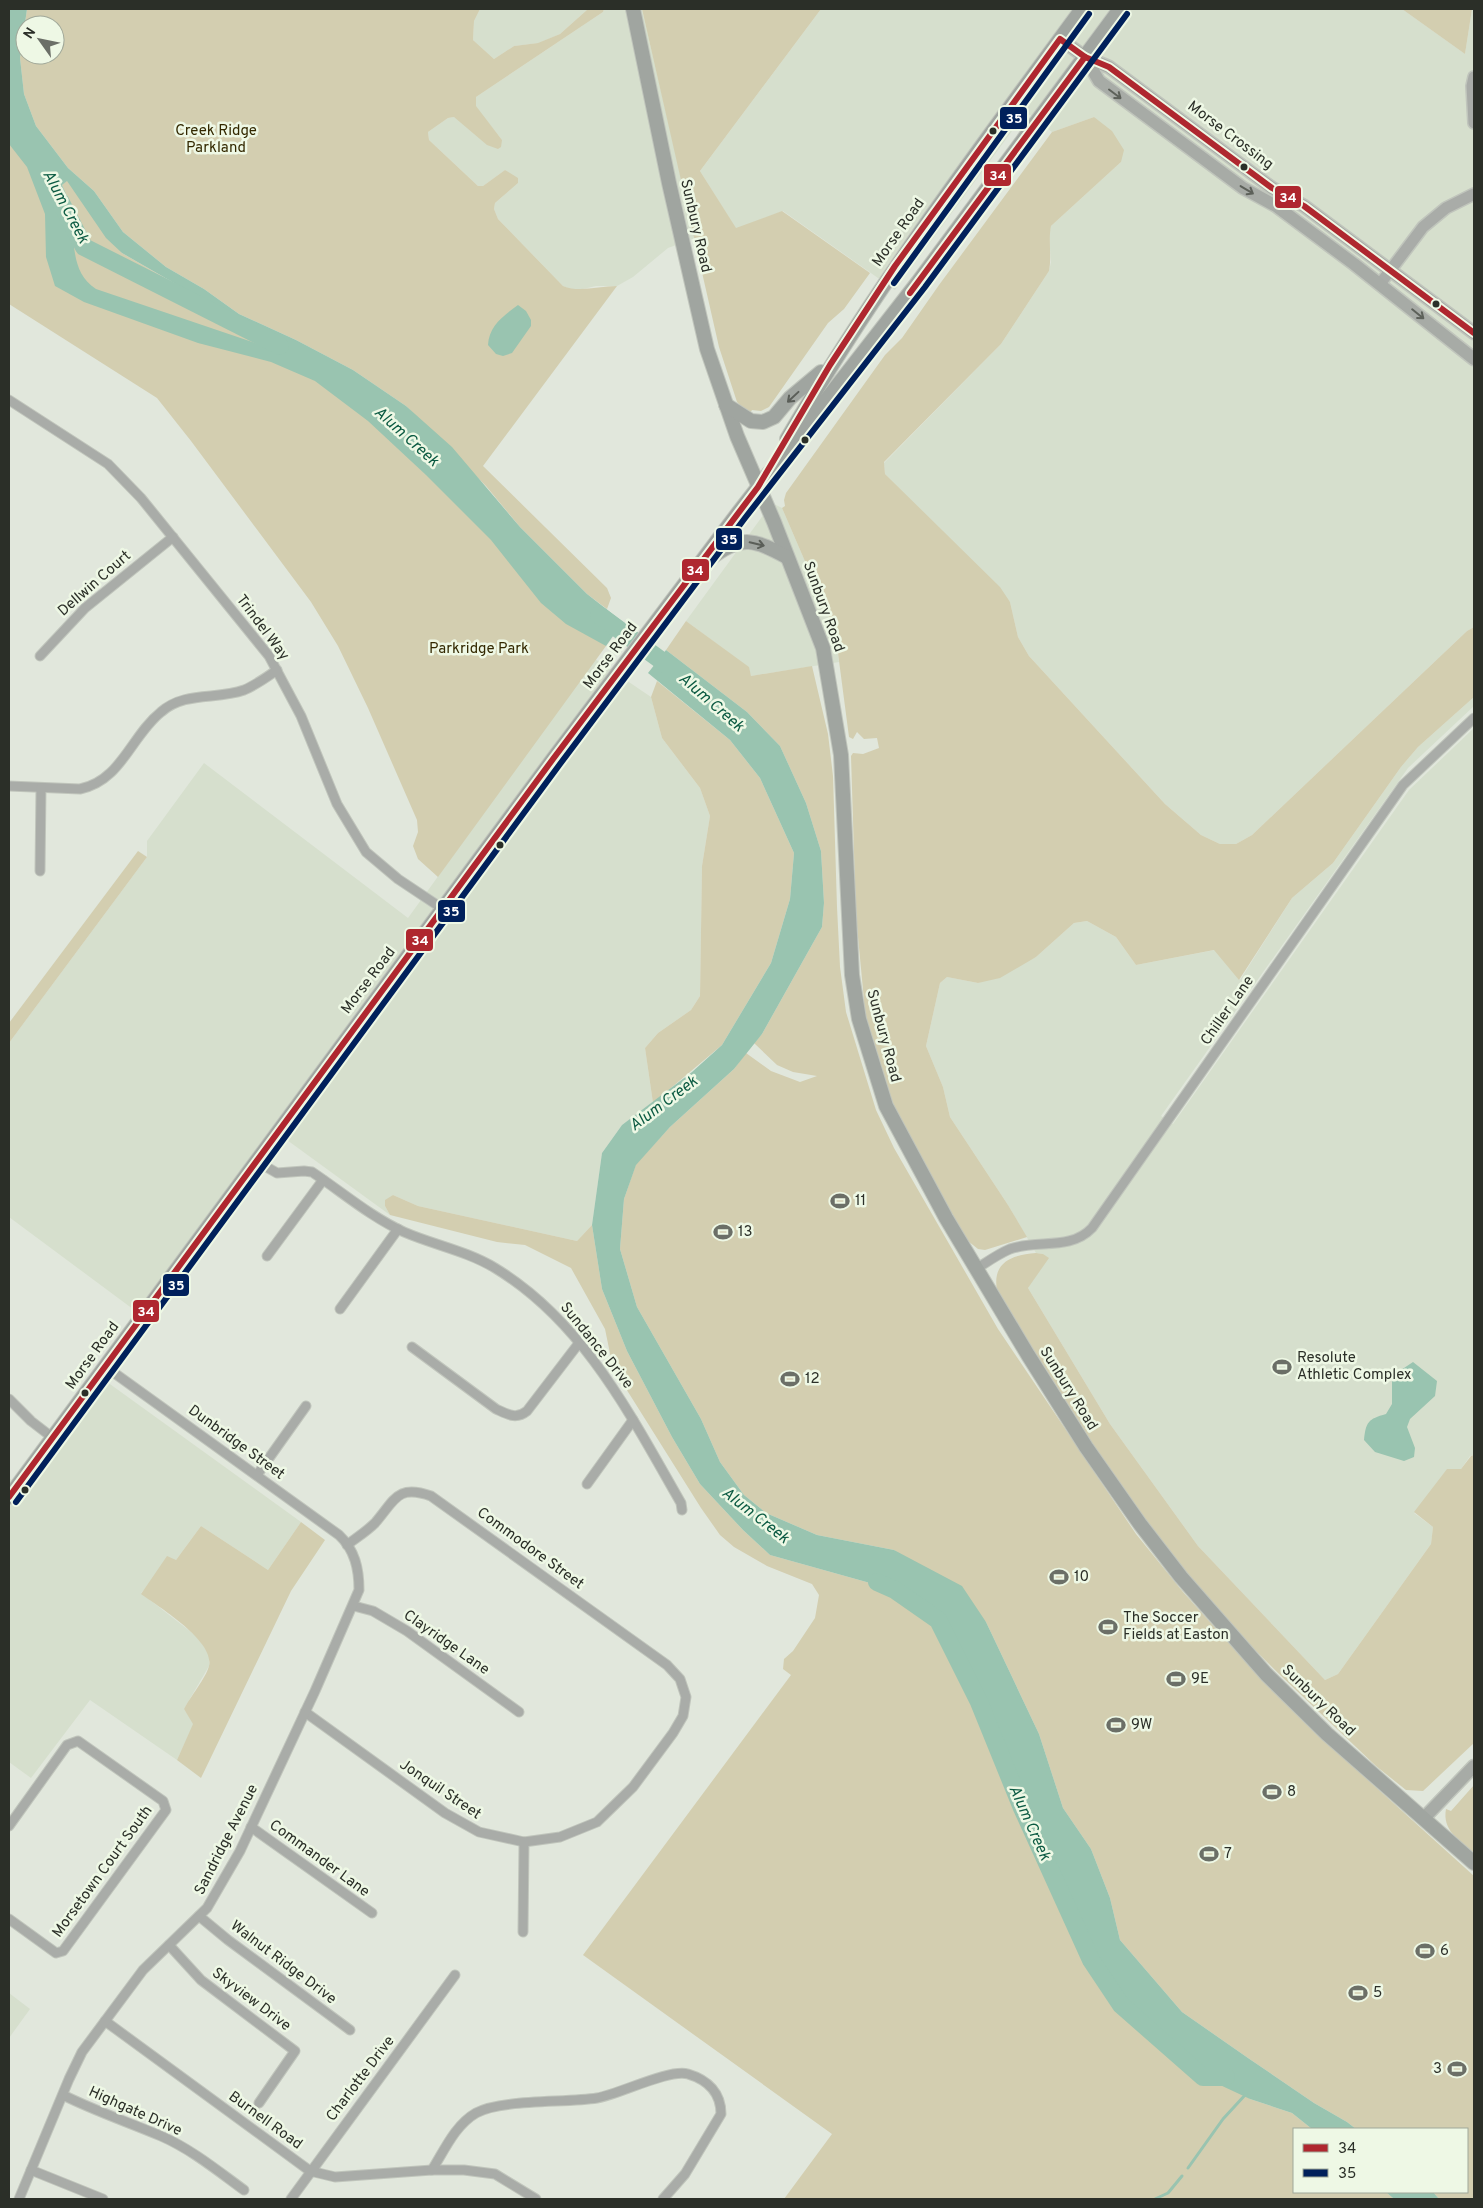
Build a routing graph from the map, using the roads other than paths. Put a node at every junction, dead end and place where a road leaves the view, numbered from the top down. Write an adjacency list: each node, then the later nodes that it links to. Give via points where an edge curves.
1 (633, 9): 15 (main road, Sunbury Road, via 707,349)
2 (1082, 9): 4 (main road, Morse Road)
3 (1120, 9): 5 (main road, Morse Road)
4 (1060, 39): 5 (main road, Morse Crossing); 13 (main road, Morse Road, via 895,266)
5 (1085, 57): 9 (main road, Morse Crossing, via 1109,67 1272,188 1304,206); 10 (main road, Morse Crossing, one-way to 10, via 1099,82 1238,185 1276,206); 16 (main road, Morse Road, via 918,282)
6 (1474, 76): 7 (street)
7 (1474, 123)
8 (1474, 194): 9 (street, via 1433,217)
9 (1390, 270): 10 (street); 11 (main road, Morse Crossing)
10 (1380, 284): 12 (main road, Morse Crossing, one-way to 12)
11 (1474, 333)
12 (1474, 359)
13 (830, 365): 15 (main road, one-way to 15, via 790,398 774,417 763,422 751,421); 16 (main road, Morse Road)
14 (9, 400): 17 (street, Trindel Way, via 108,464)
15 (726, 405): 16 (main road, Sunbury Road)
16 (758, 487): 18 (main road, Sunbury Road); 19 (main road, Morse Road)
17 (173, 537): 20 (street, Dellwin Court, via 85,608); 21 (street, Trindel Way)
18 (787, 556): 19 (main road, one-way to 18, via 727,546 747,542 762,544); 31 (main road, Sunbury Road, via 823,648 841,755 849,938 859,1019 886,1106)
19 (698, 567): 26 (main road, Morse Road)
20 (40, 656)
21 (277, 670): 24 (street, via 244,690 174,702 159,713 106,779 91,787); 26 (street, Trindel Way, via 301,716 338,804 366,852 398,879)
22 (1474, 718): 31 (street, Chiller Lane, via 1404,785 1083,1236 1072,1242 1011,1249)
23 (9, 786): 24 (street)
24 (41, 788): 25 (street)
25 (40, 871)
26 (443, 909): 27 (main road, Morse Road)
27 (256, 1161): 28 (street, Sundance Drive, via 277,1173 312,1172); 35 (main road, Morse Road)
28 (323, 1180): 29 (street, Sundance Drive); 30 (street)
29 (398, 1228): 32 (street); 33 (street, Sundance Drive, via 497,1269 544,1304)
30 (267, 1256)
31 (976, 1269): 50 (main road, Sunbury Road, via 1086,1447 1181,1577 1280,1688 1327,1734)
32 (340, 1309)
33 (579, 1343): 34 (street, via 527,1411 516,1416 496,1409); 38 (street, Sundance Drive, via 606,1377)
34 (412, 1347)
35 (106, 1367): 39 (main road, Morse Road); 40 (street, Dunbridge Street)
36 (9, 1399): 39 (street)
37 (306, 1406): 40 (street)
38 (633, 1420): 41 (street); 43 (street, Sundance Drive)
39 (53, 1438): 42 (main road, Morse Road)
40 (257, 1475): 44 (street, Dunbridge Street)
41 (587, 1484)
42 (9, 1497)
43 (682, 1510)
44 (347, 1545): 45 (street, Sandridge Avenue, via 359,1574); 46 (street, Commodore Street, via 374,1524 389,1503 401,1494 417,1491 432,1496 667,1666 680,1679)
45 (354, 1606): 47 (street, Sandridge Avenue); 48 (street, Clayridge Lane, via 373,1612 407,1631)
46 (686, 1696): 53 (street, Jonquil Street, via 683,1716 673,1733 633,1787 597,1822 560,1838)
47 (305, 1712): 52 (street, Sandridge Avenue); 53 (street, Jonquil Street, via 445,1813 478,1832)
48 (519, 1712)
49 (1474, 1766): 50 (main road)
50 (1424, 1818): 54 (main road, Sunbury Road)
51 (10, 1822): 57 (street, Morsetown Court South, via 67,1745 78,1741 163,1801 166,1810 63,1951 56,1953)
52 (251, 1827): 55 (street, Commander Lane); 56 (street, Sandridge Avenue, via 207,1908)
53 (524, 1842): 58 (street)
54 (1474, 1864)
55 (372, 1914)
56 (199, 1916): 59 (street, Sandridge Avenue); 62 (street, Walnut Ridge Drive)
57 (9, 1918)
58 (522, 1932)
59 (169, 1944): 61 (street, Sandridge Avenue, via 142,1970); 64 (street, Skyview Drive, via 201,1980 296,2051)
60 (455, 1975): 67 (street, Charlotte Drive)
61 (105, 2021): 63 (street, Sandridge Avenue, via 82,2052); 67 (street, Burnell Road)
62 (350, 2030)
63 (63, 2095): 65 (street, Sandridge Avenue); 68 (street, Highgate Drive, via 92,2110 163,2137)
64 (259, 2103)
65 (31, 2170): 69 (street, Sandridge Avenue); 70 (street)
66 (432, 2170): 67 (street, Burnell Road, via 335,2177); 72 (street, Burnell Road, via 495,2174); 73 (street, via 465,2121 477,2112 596,2098 680,2073 688,2074 713,2087 722,2114 685,2174)
67 (310, 2171): 71 (street, Charlotte Drive)
68 (244, 2190)
69 (19, 2199)
70 (103, 2199)
71 (291, 2199)
72 (536, 2199)
73 (664, 2199)

